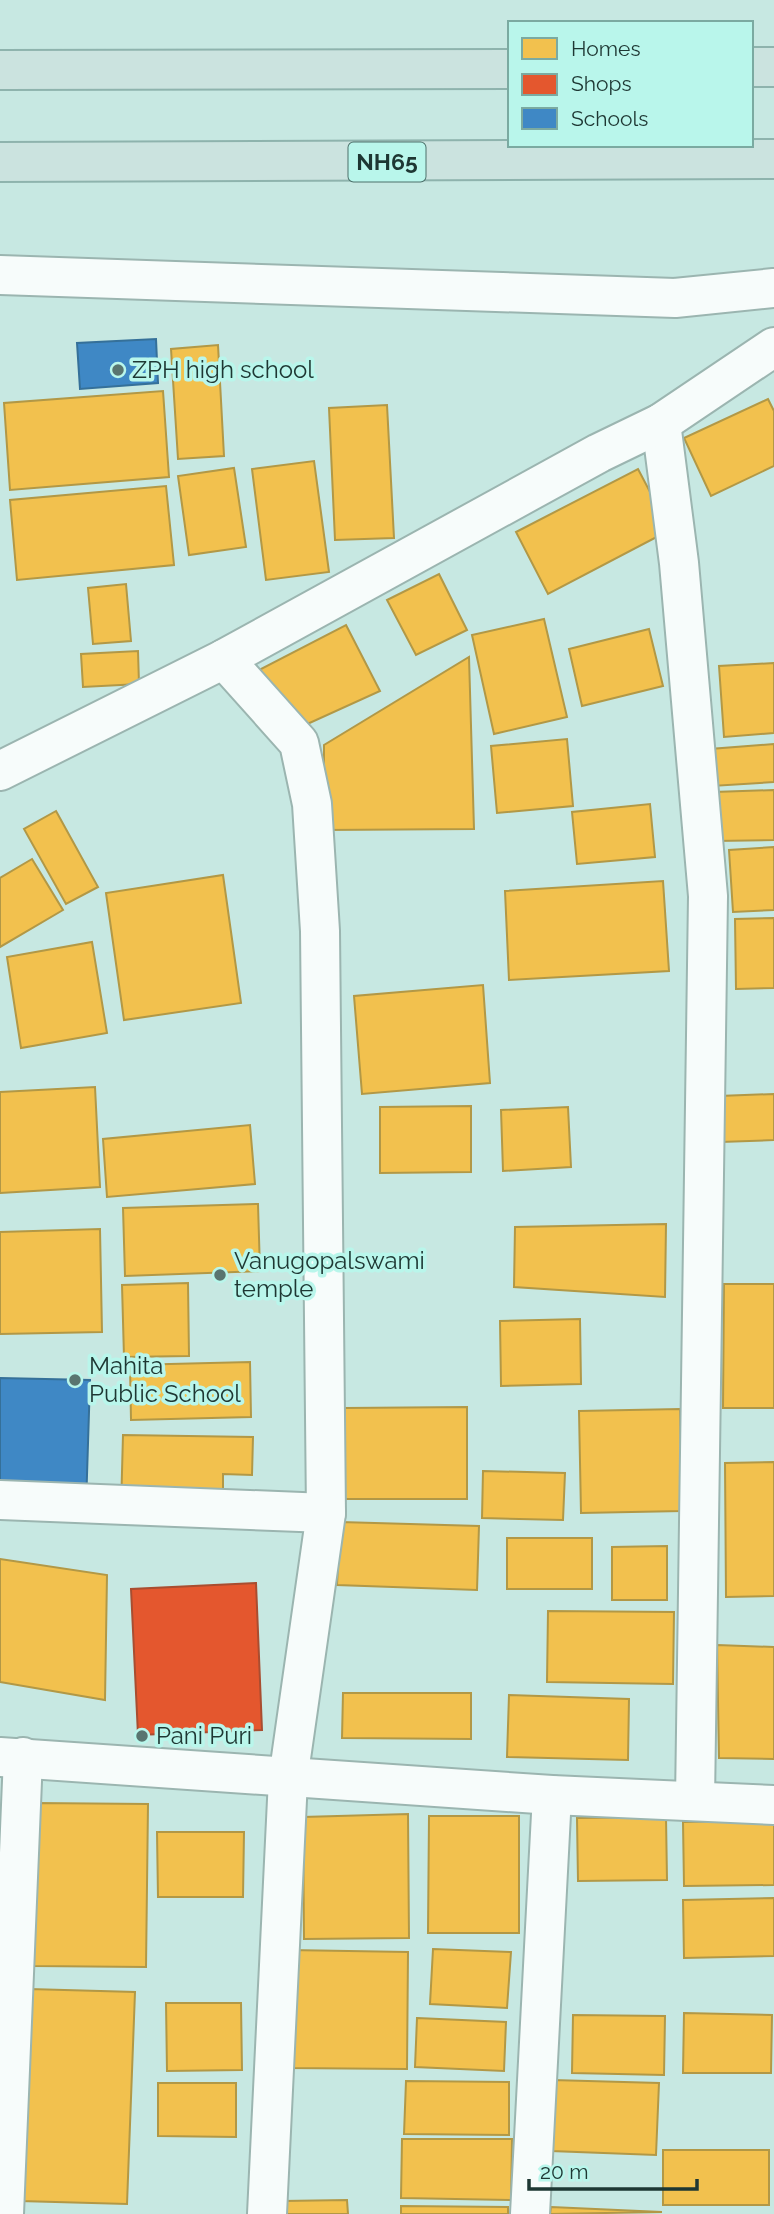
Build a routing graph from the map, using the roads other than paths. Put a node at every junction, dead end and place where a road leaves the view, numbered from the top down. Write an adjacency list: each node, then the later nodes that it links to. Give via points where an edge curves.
1 (753, 67): 2 (highway)
2 (774, 67)
3 (508, 69): 4 (highway)
4 (0, 70)
5 (774, 159): 6 (highway, NH65)
6 (0, 162)
7 (0, 275): 8 (street, via 675,298)
8 (774, 288)
9 (774, 347): 10 (street)
10 (660, 424): 11 (street); 18 (street, via 680,563 708,896)
11 (224, 659): 12 (street); 14 (street, via 299,743 312,804 320,931)
12 (0, 771)
13 (0, 1500): 14 (street)
14 (326, 1513): 16 (street)
15 (11, 1757): 16 (street); 20 (street)
16 (288, 1779): 17 (street); 21 (street)
17 (552, 1795): 18 (street); 22 (street)
18 (695, 1801): 19 (street)
19 (774, 1805)
20 (5, 2214)
21 (267, 2214)
22 (530, 2214)

